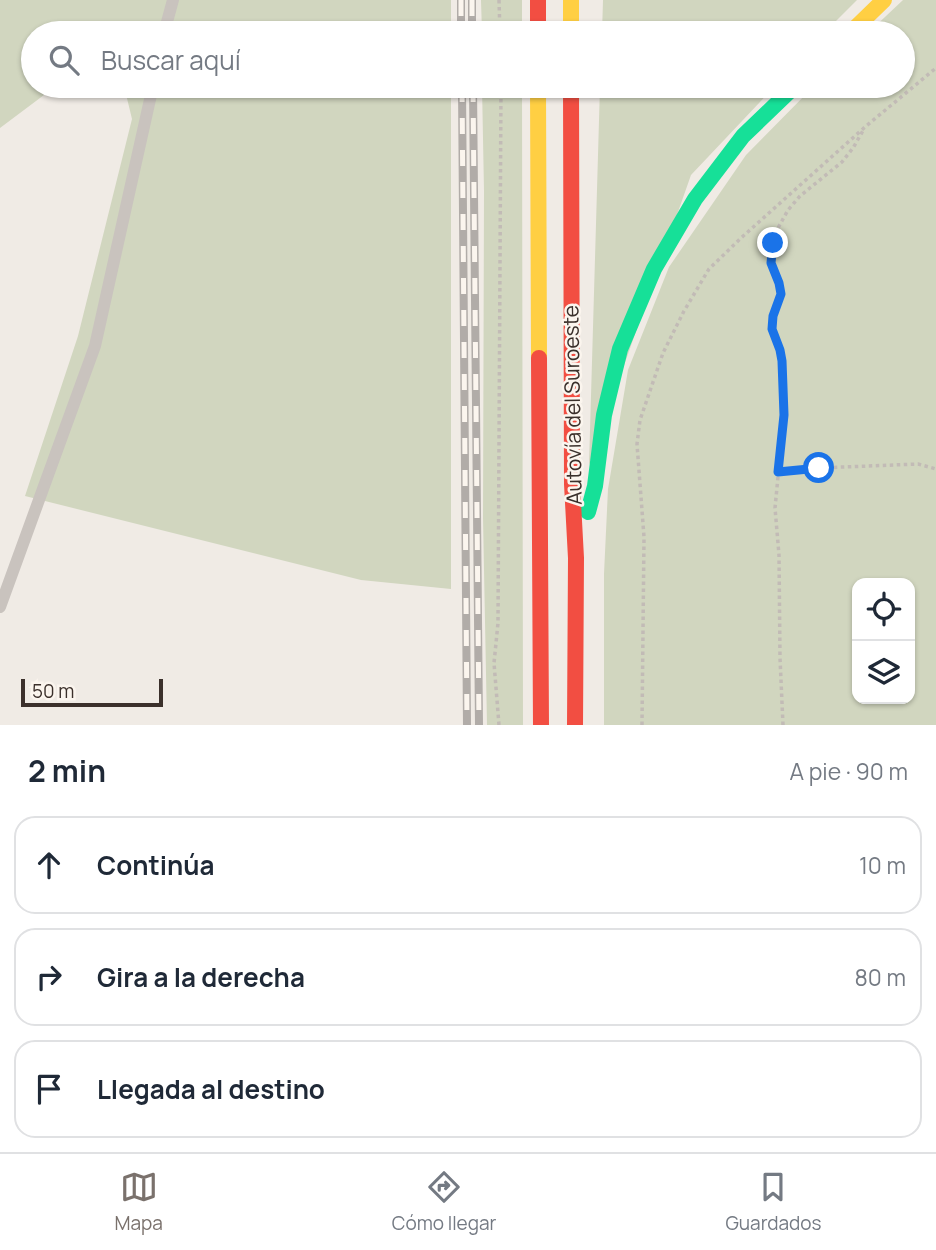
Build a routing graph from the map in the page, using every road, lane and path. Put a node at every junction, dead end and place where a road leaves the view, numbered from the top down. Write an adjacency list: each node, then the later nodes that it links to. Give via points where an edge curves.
1 (173, 0): 7 (lane)
2 (499, 0): 8 (path)
3 (538, 0): 9 (highway)
4 (571, 0): 10 (highway)
5 (583, 0): 11 (highway)
6 (884, 0): 12 (highway)
7 (167, 21)
8 (500, 21)
9 (538, 21)
10 (571, 21)
11 (583, 21)
12 (862, 21)
13 (936, 68): 14 (path)
14 (915, 85)
15 (150, 98): 25 (lane, via 95,346)
16 (500, 98): 26 (path, via 498,623 494,663)
17 (538, 98): 27 (highway, Autovía del Suroeste)
18 (572, 98): 24 (highway, Autovía del Suroeste)
19 (783, 98): 24 (highway, via 743,136 695,199 654,269 620,349 604,415 595,486)
20 (899, 98): 21 (path)
21 (864, 127): 23 (path, via 842,162 788,210 773,243 771,263 781,294 772,329 782,361 784,415); 29 (path, via 709,269 663,353 640,420 637,444 644,537)
22 (936, 469): 23 (path, via 918,464)
23 (778, 472): 30 (path, via 775,508)
24 (576, 558): 28 (highway, Autovía del Suroeste)
25 (0, 607)
26 (499, 725)
27 (541, 725)
28 (575, 725)
29 (642, 725)
30 (783, 725)

